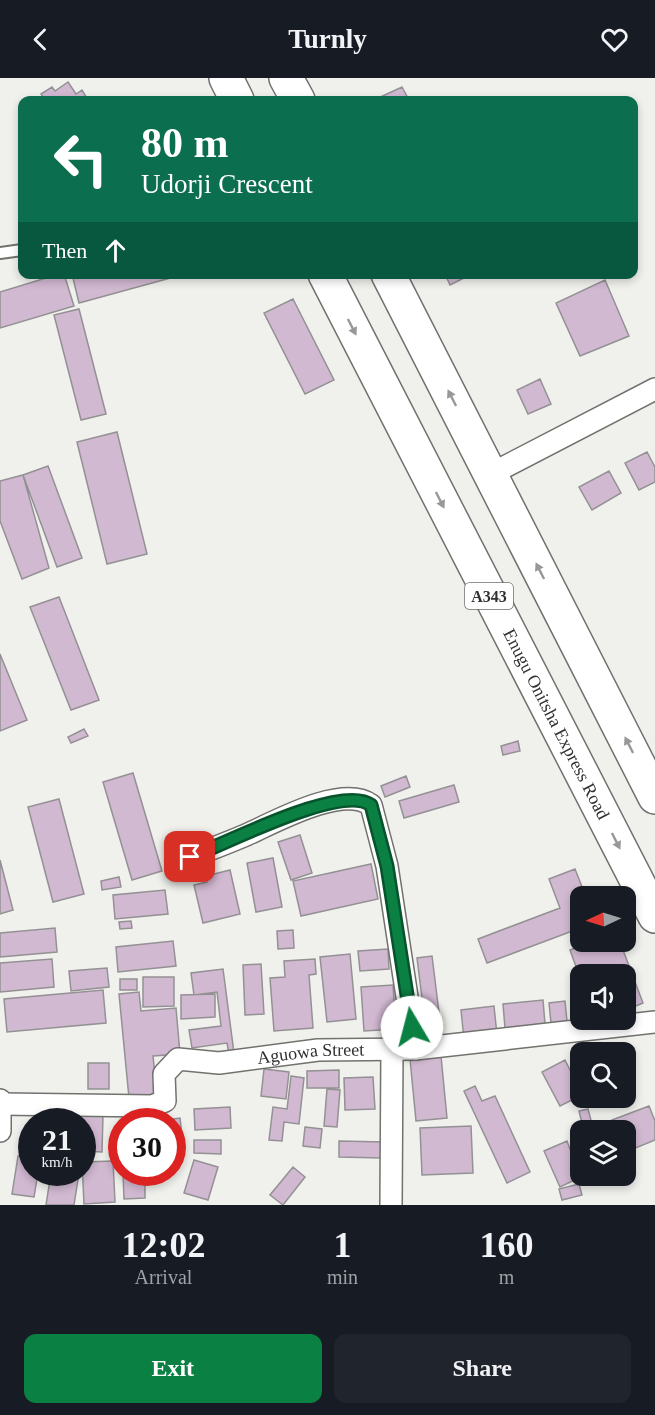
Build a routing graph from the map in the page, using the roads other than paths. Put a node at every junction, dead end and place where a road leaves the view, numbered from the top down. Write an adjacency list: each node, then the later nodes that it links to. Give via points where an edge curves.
1 (226, 78): 3 (highway)
2 (286, 78): 4 (highway)
3 (235, 96)
4 (296, 96)
5 (18, 251): 6 (lane)
6 (0, 253)
7 (328, 279): 13 (highway, Enugu Onitsha Express Road / A343, one-way to 13)
8 (391, 279): 10 (highway, one-way to 8)
9 (655, 389): 10 (street)
10 (491, 474): 11 (highway, one-way to 10)
11 (655, 797)
12 (190, 857): 15 (street, via 310,806 351,799 371,805 387,866)
13 (655, 916)
14 (655, 1022): 15 (street, Aguowa Street)
15 (415, 1049): 16 (street, Aguowa Street)
16 (392, 1050): 17 (street, Aguowa Street, via 318,1050 219,1063 178,1059 164,1074 165,1101 152,1106); 19 (street)
17 (0, 1102): 18 (street)
18 (0, 1131)
19 (391, 1205)

